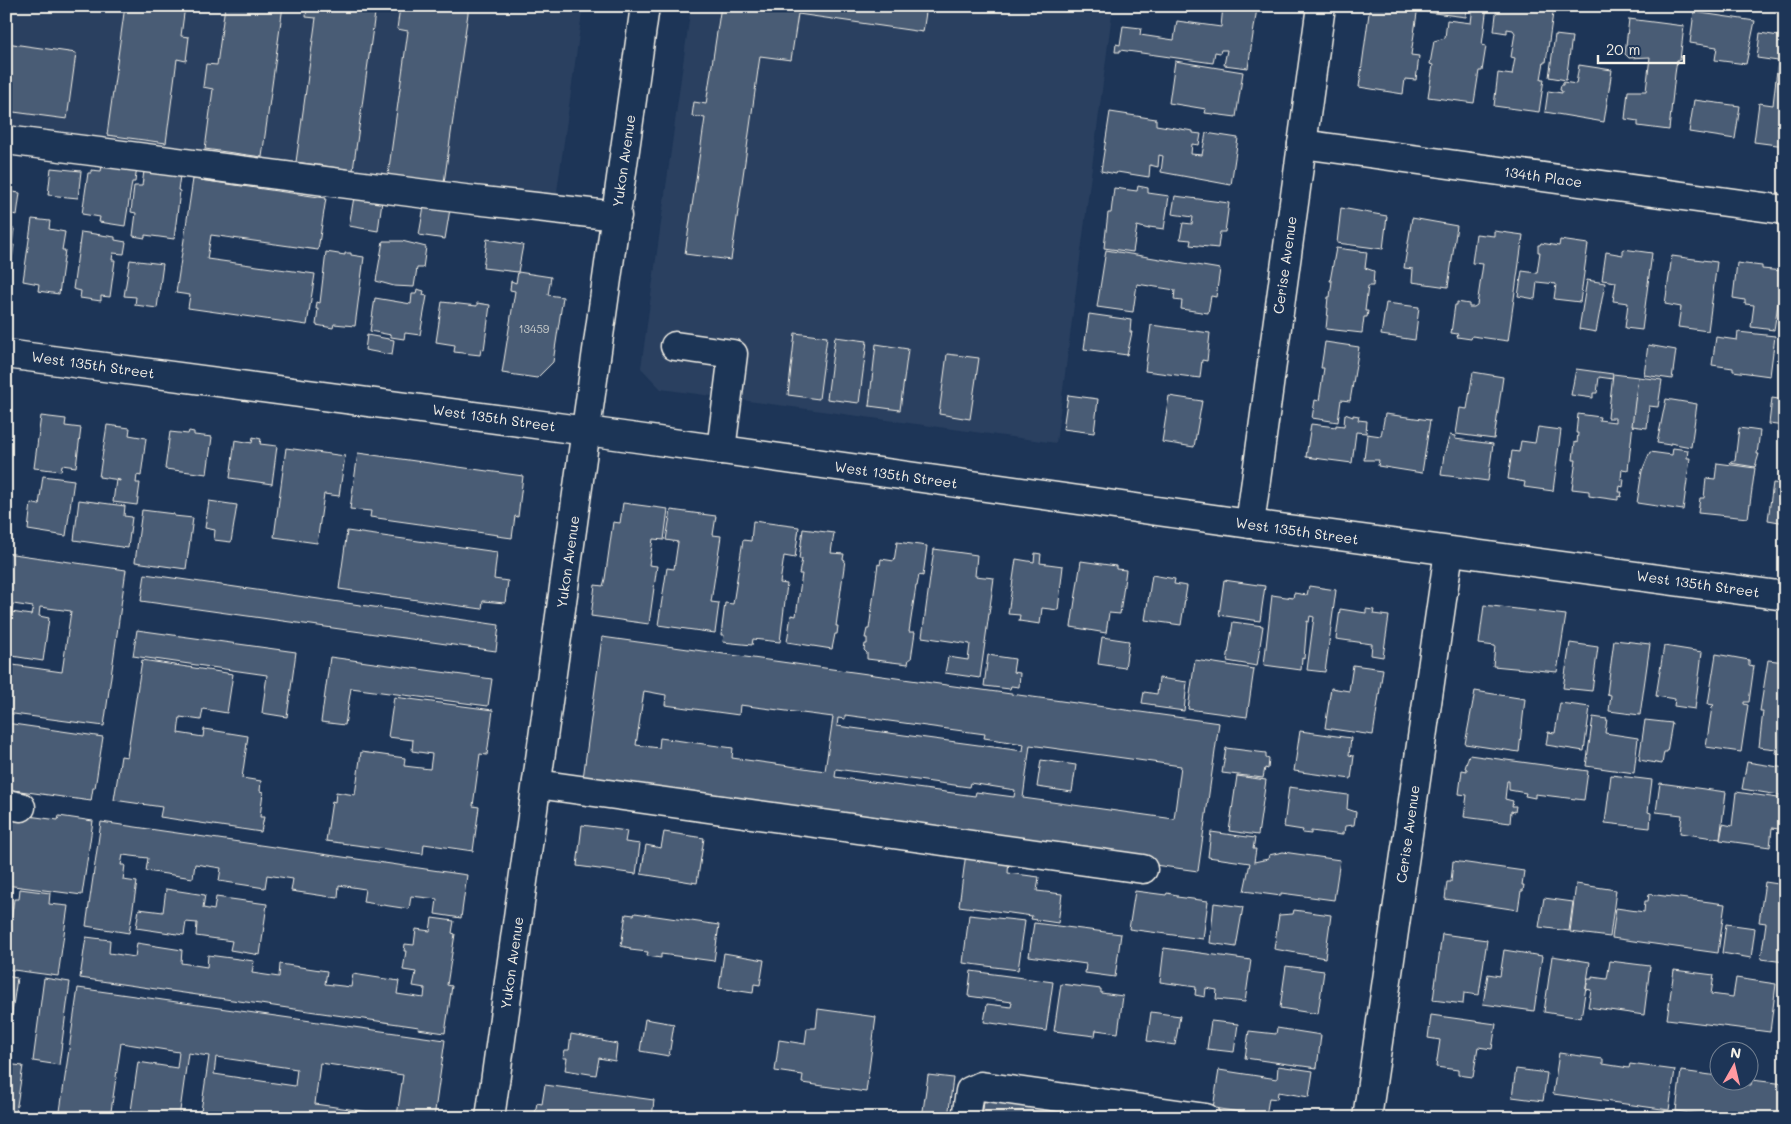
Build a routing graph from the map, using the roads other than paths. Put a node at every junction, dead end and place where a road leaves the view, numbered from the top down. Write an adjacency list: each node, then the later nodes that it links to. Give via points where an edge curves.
1 (645, 6): 6 (street, Yukon Avenue)
2 (1321, 6): 4 (street, Cerise Avenue)
3 (6, 140): 6 (street)
4 (1302, 144): 5 (street, 134th Place); 11 (street, Cerise Avenue)
5 (1785, 210)
6 (617, 216): 9 (street, Yukon Avenue)
7 (675, 346): 10 (street, via 733,354)
8 (6, 354): 9 (street, West 135th Street)
9 (587, 431): 10 (street, West 135th Street); 14 (street, Yukon Avenue)
10 (721, 450): 11 (street, West 135th Street)
11 (1250, 524): 12 (street, West 135th Street)
12 (1449, 551): 13 (street, West 135th Street); 19 (street, Cerise Avenue)
13 (1785, 596)
14 (538, 784): 15 (street); 16 (street, Yukon Avenue)
15 (1143, 869)
16 (490, 1118)
17 (966, 1118): 18 (street, via 970,1091 981,1086)
18 (1206, 1118)
19 (1368, 1118)

